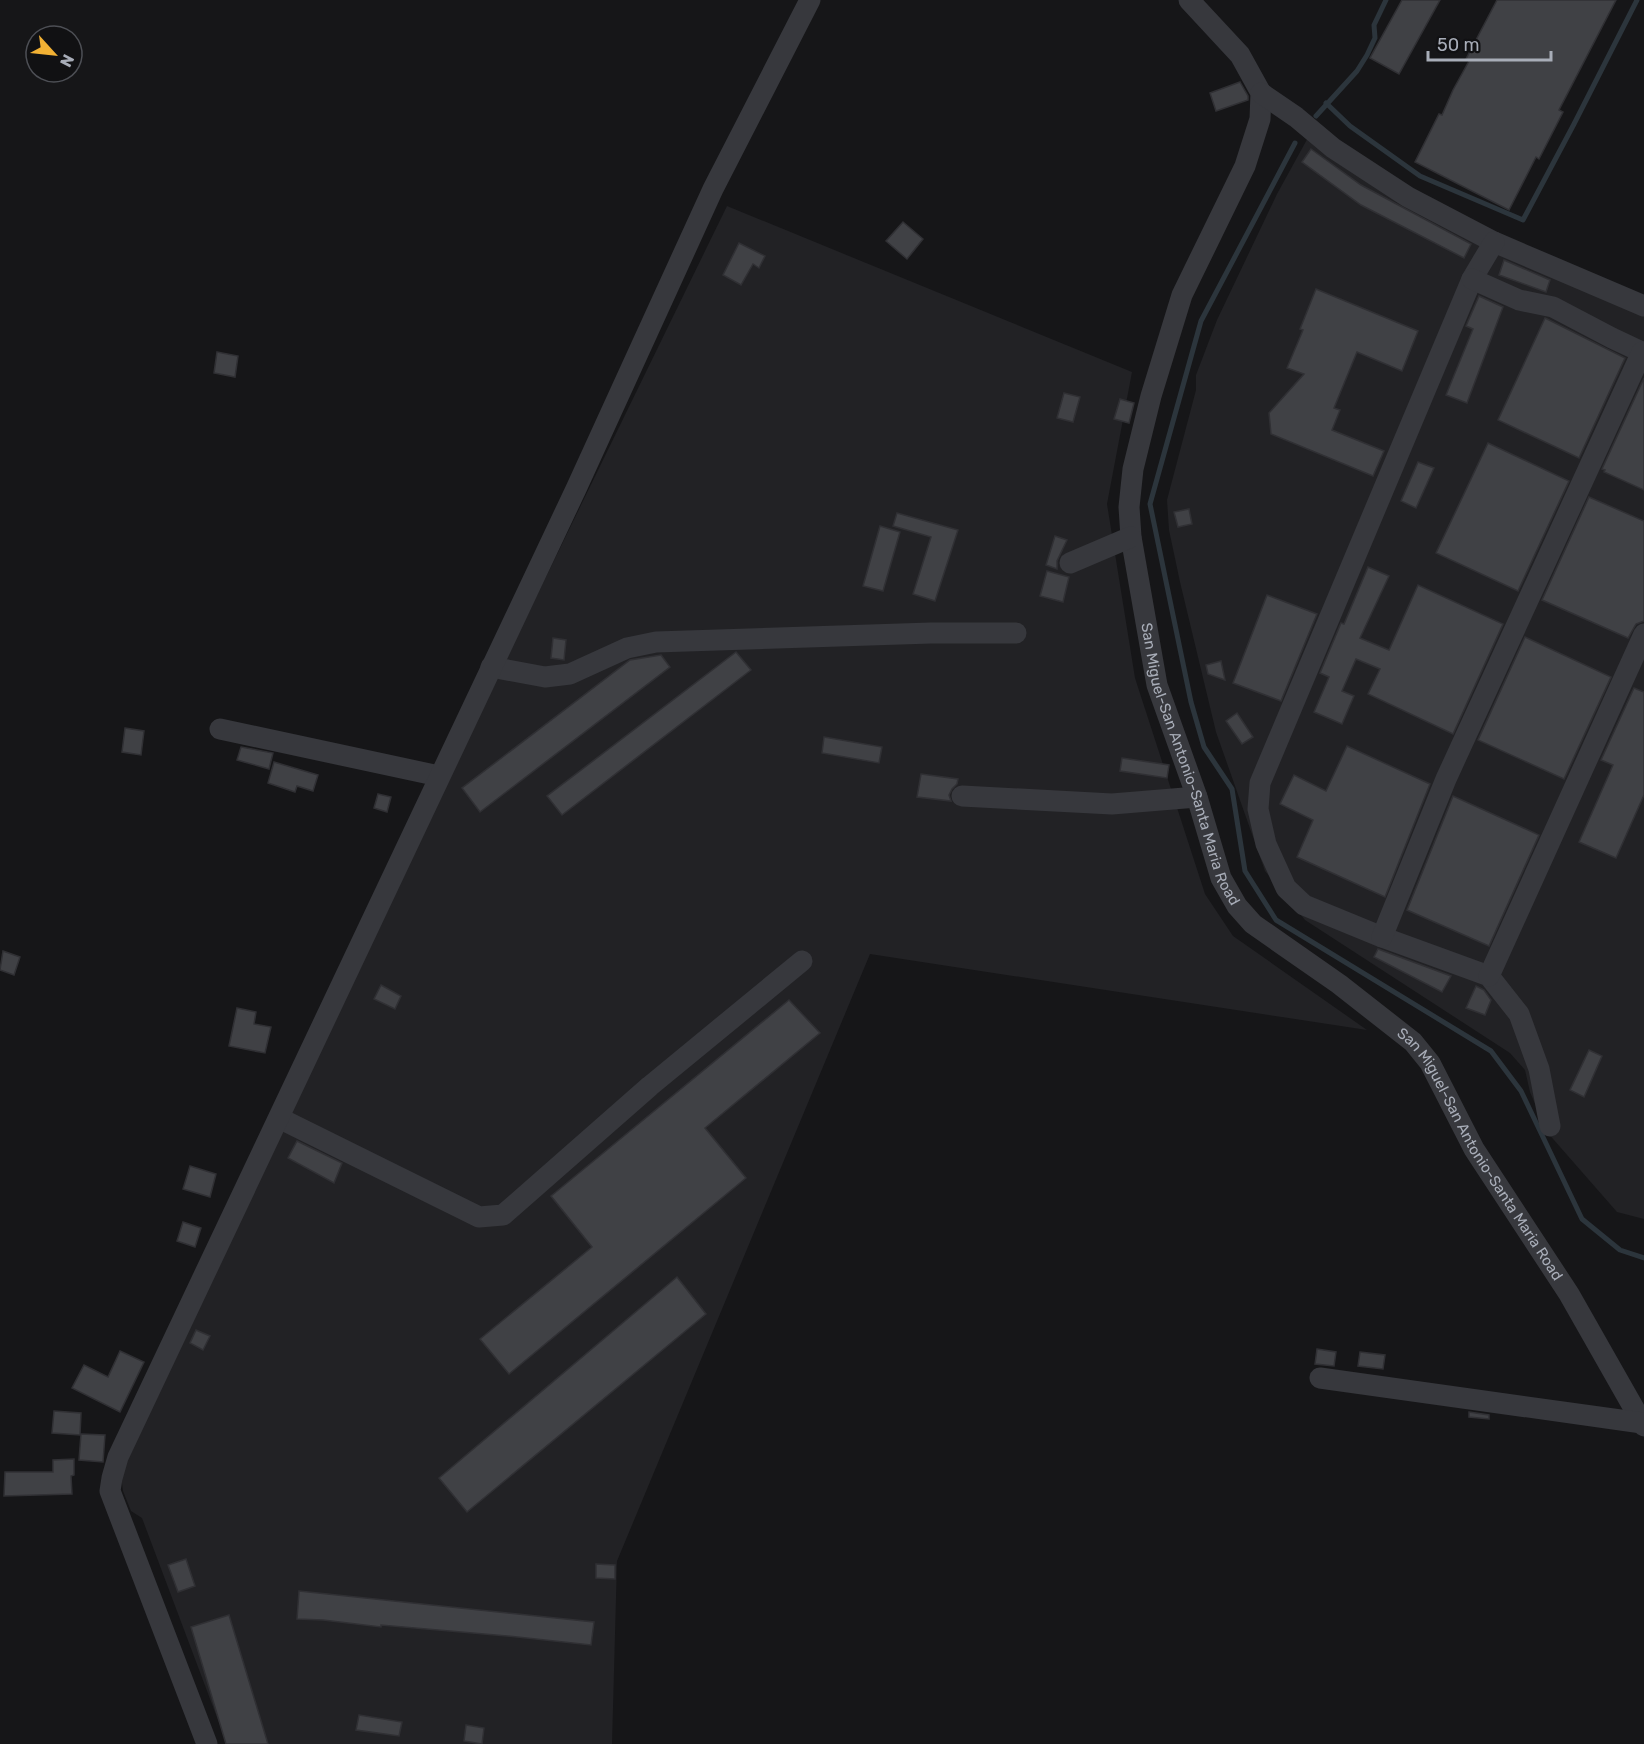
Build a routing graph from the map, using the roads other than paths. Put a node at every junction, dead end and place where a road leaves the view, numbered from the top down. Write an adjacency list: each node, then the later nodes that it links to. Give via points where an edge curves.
1 (810, 0): 12 (street, via 713,189)
2 (1189, 0): 3 (street, via 1240,55)
3 (1261, 93): 4 (street, via 1333,148 1408,197); 8 (street, San Miguel-San Antonio-Santa Maria Road, via 1260,119 1245,166 1182,295 1151,396 1133,469)
4 (1494, 243): 5 (street); 6 (street)
5 (1472, 279): 7 (street, via 1519,300 1554,306); 17 (street, via 1260,783 1258,809 1266,844 1286,888 1304,905)
6 (1644, 306)
7 (1643, 353): 17 (street, via 1446,778)
8 (1131, 537): 9 (street); 16 (street, San Miguel-San Antonio-Santa Maria Road, via 1157,685)
9 (1070, 563)
10 (1016, 633): 12 (street, via 656,642 627,648 570,674 545,677)
11 (1644, 634): 19 (street)
12 (491, 667): 14 (street)
13 (220, 729): 14 (street)
14 (439, 776): 20 (street)
15 (962, 796): 16 (street, via 1112,804)
16 (1197, 797): 23 (street, San Miguel-San Antonio-Santa Maria Road, via 1221,878 1237,906 1253,924 1340,984 1413,1042 1431,1063 1474,1149 1569,1294)
17 (1382, 937): 19 (street)
18 (802, 961): 20 (street, via 650,1086 503,1215 479,1217)
19 (1489, 976): 21 (street, via 1519,1014 1539,1069)
20 (279, 1118): 24 (street, via 118,1457 110,1491)
21 (1550, 1126)
22 (1320, 1378): 23 (street)
23 (1643, 1424)
24 (207, 1744)

